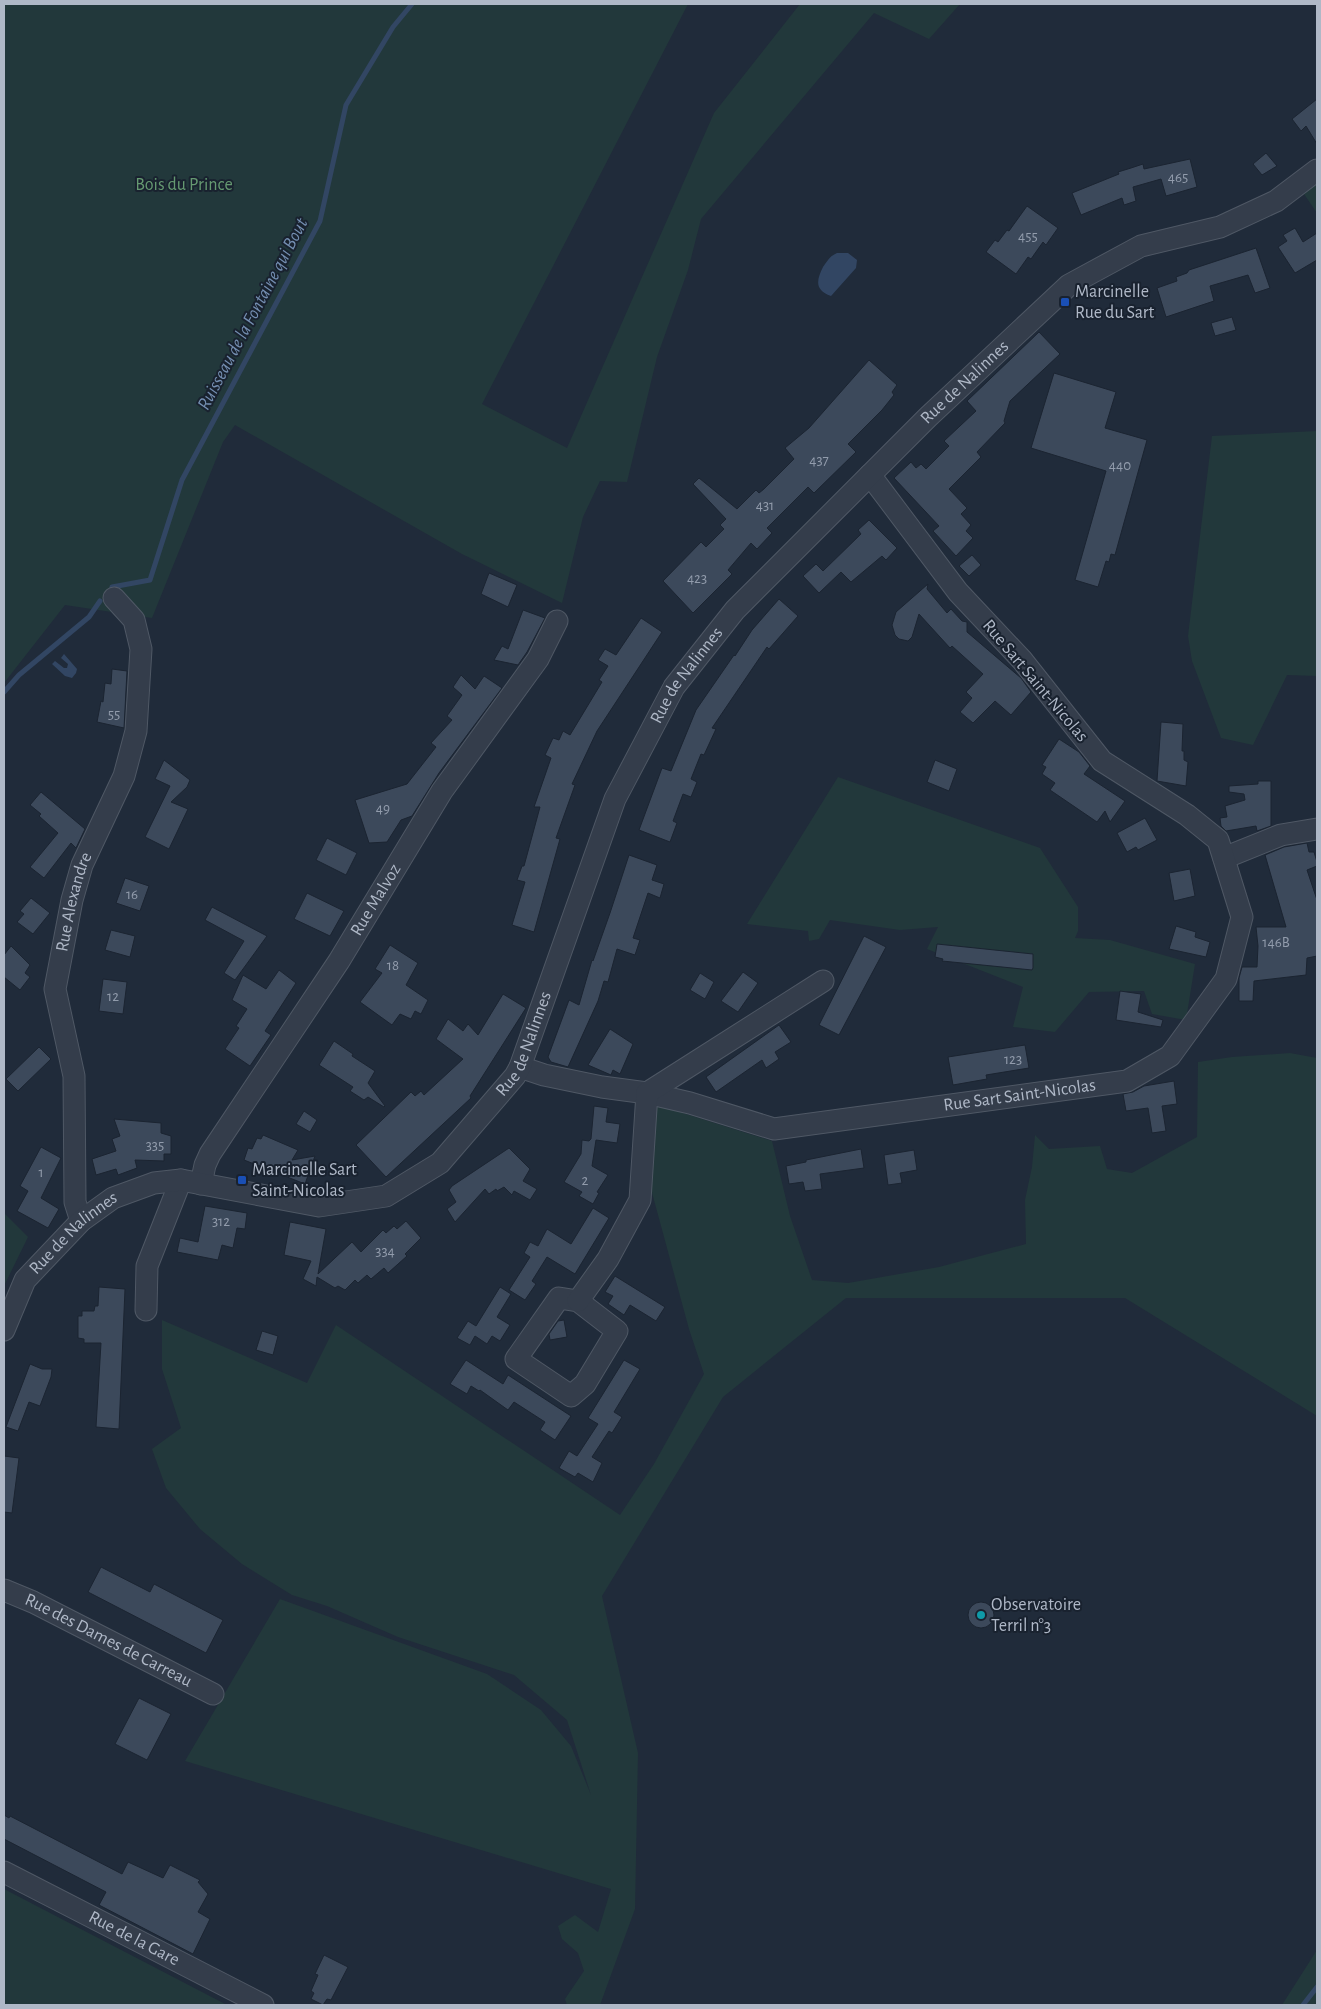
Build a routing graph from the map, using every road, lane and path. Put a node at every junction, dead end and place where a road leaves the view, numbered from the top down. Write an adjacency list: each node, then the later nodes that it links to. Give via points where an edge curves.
1 (1317, 170): 2 (street, Rue de Nalinnes, via 1276,201 1228,224 1141,246 1069,284)
2 (870, 475): 6 (street, Rue Sart Saint-Nicolas, via 958,592 1022,660 1102,761 1195,821 1218,840); 8 (street, Rue de Nalinnes, via 734,610 674,687 616,799)
3 (114, 598): 11 (street, Rue Alexandre, via 134,620 140,649 136,731 124,776 82,865 55,989 74,1076 75,1202)
4 (557, 620): 10 (street, Rue Malvoz, via 538,659 442,790 342,957)
5 (1317, 829): 6 (street, via 1281,835)
6 (1224, 858): 9 (street, Rue Sart Saint-Nicolas, via 1242,917 1226,978 1170,1056 1127,1082 774,1130)
7 (823, 981): 9 (street)
8 (520, 1067): 9 (street, Rue Sart Saint-Nicolas, via 602,1087); 10 (street, Rue de Nalinnes, via 440,1163 386,1196 319,1206)
9 (647, 1093): 12 (street, via 640,1200 608,1259)
10 (191, 1182): 11 (street, Rue de Nalinnes, via 154,1183 113,1198); 13 (street, via 147,1266)
11 (81, 1221): 14 (street, Rue de Nalinnes, via 25,1280)
12 (578, 1301): 12 (street, via 559,1298 516,1359 571,1396 585,1384 617,1331)
13 (146, 1310)
14 (4, 1330)
15 (4, 1590): 16 (street, Rue des Dames de Carreau)
16 (213, 1694)
17 (4, 1872): 18 (street, Rue de la Gare)
18 (263, 2005)

